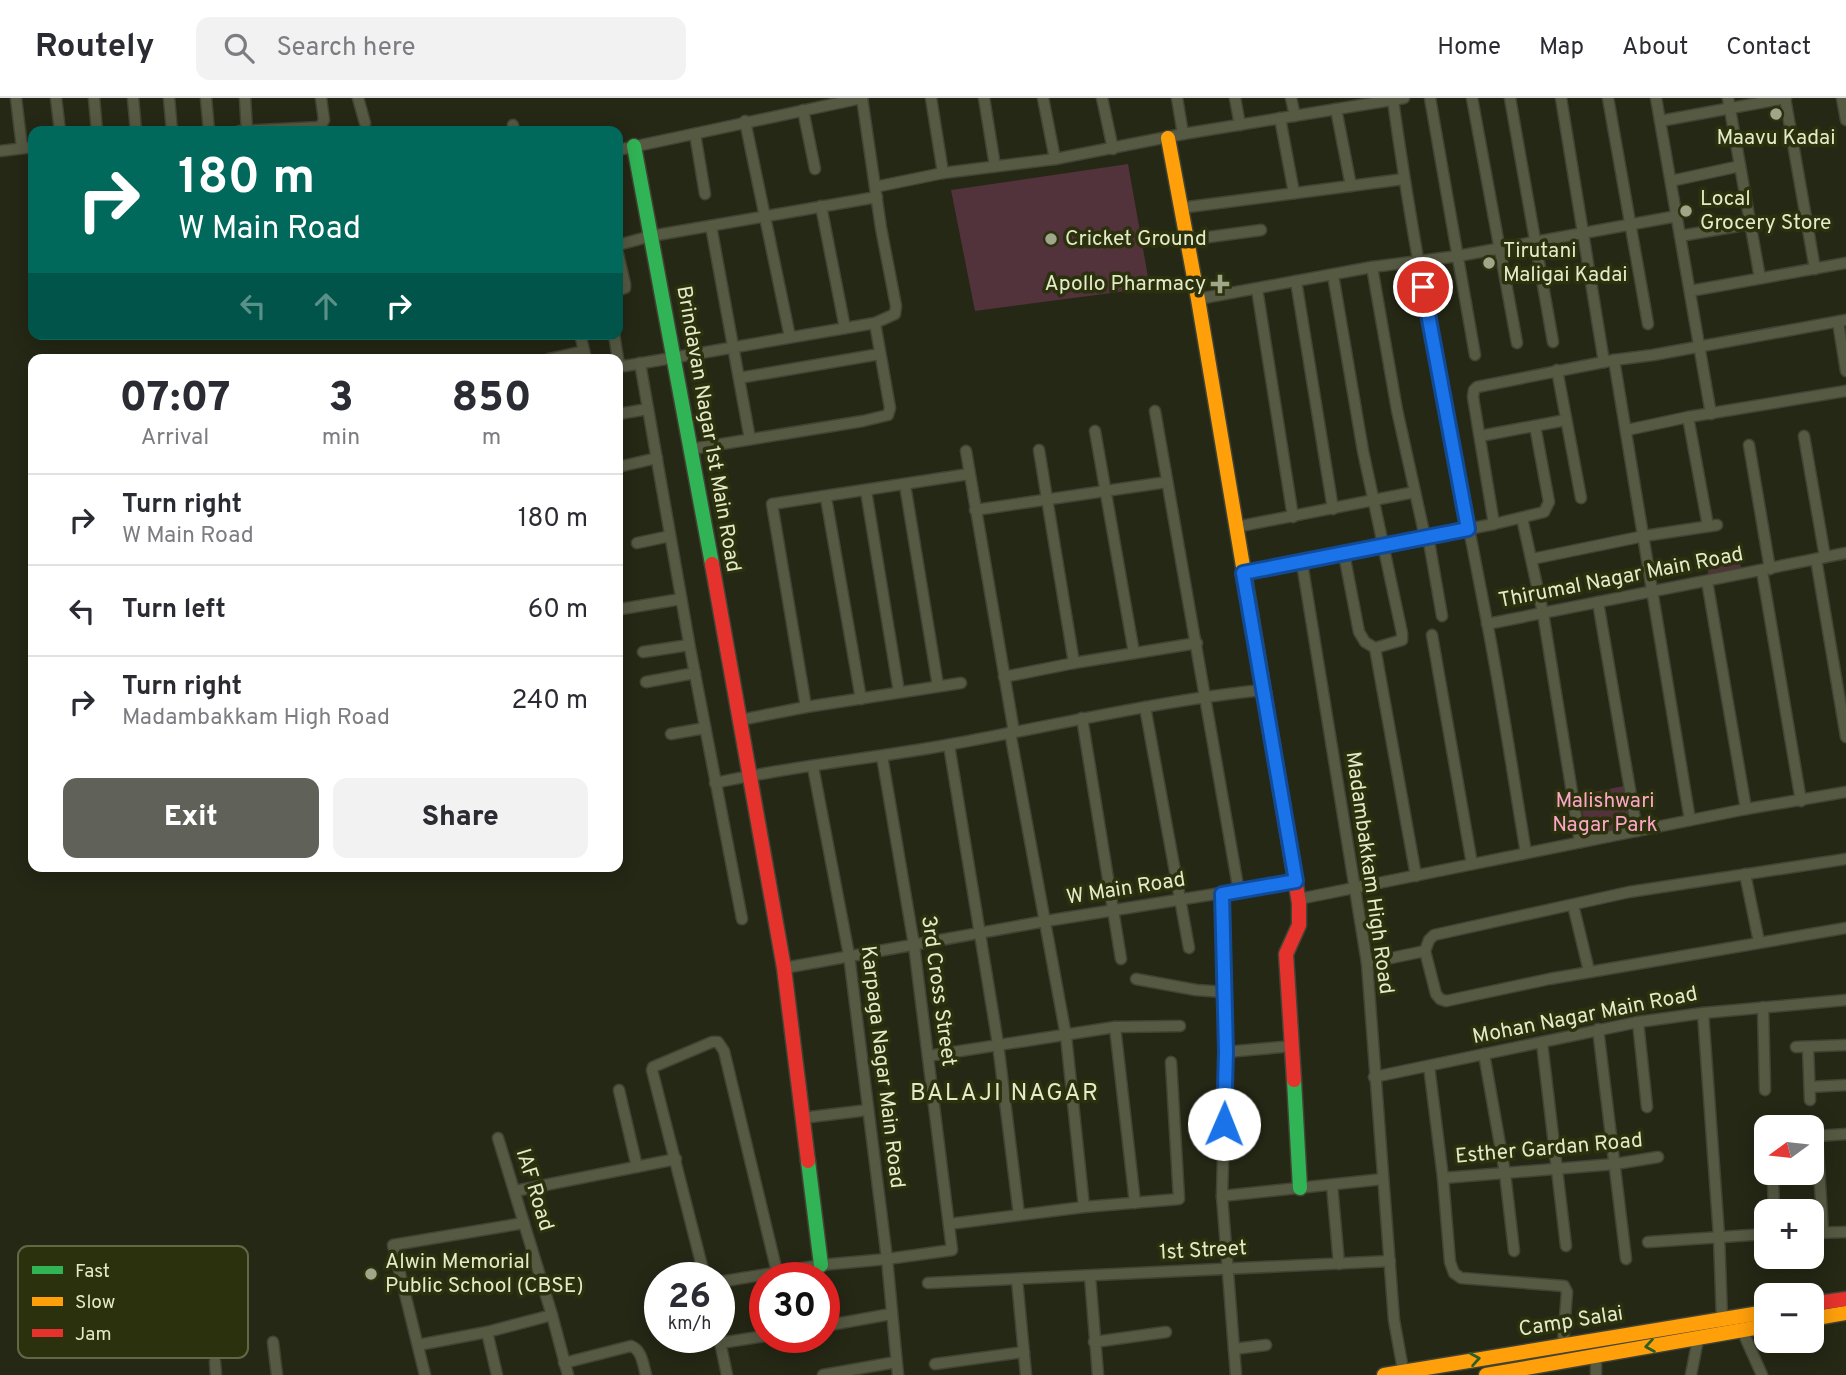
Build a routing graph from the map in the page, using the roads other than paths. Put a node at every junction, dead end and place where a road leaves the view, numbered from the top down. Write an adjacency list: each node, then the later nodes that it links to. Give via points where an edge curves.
1 (16, 98): 49 (street)
2 (56, 98): 38 (street)
3 (94, 98): 39 (street)
4 (133, 98): 40 (street)
5 (169, 98): 41 (street)
6 (206, 98): 42 (street)
7 (245, 98): 43 (street)
8 (321, 98): 44 (street)
9 (358, 98): 36 (street)
10 (862, 98): 30 (street); 61 (street)
11 (931, 98): 57 (street)
12 (984, 98): 54 (street)
13 (1043, 98): 53 (street)
14 (1102, 98): 51 (street)
15 (1177, 98): 46 (street)
16 (1235, 98): 37 (street)
17 (1291, 98): 31 (street)
18 (1430, 98): 79 (street)
19 (1472, 98): 78 (street)
20 (1510, 98): 76 (street)
21 (1561, 98): 72 (street)
22 (1608, 98): 69 (street)
23 (1656, 98): 35 (street)
24 (1785, 98): 28 (street); 83 (street)
25 (1842, 98): 33 (street)
26 (1398, 99): 27 (street); 58 (street)
27 (1358, 102): 29 (street)
28 (1729, 103): 35 (street); 55 (street)
29 (1336, 109): 31 (street); 60 (street)
30 (803, 110): 34 (street); 56 (street)
31 (1295, 116): 32 (street)
32 (1280, 118): 37 (street); 62 (street)
33 (1846, 120)
34 (745, 121): 45 (street); 66 (street)
35 (1660, 121): 59 (street)
36 (365, 122)
37 (1240, 125): 46 (street)
38 (59, 126)
39 (97, 126)
40 (136, 126)
41 (172, 126)
42 (209, 126)
43 (247, 126)
44 (321, 126)
45 (695, 134): 48 (street); 63 (street)
46 (1183, 134): 47 (street)
47 (1168, 138): 51 (street); 65 (street)
48 (634, 146): 50 (street); 73 (street, Brindavan Nagar 1st Main Road)
49 (28, 148): 52 (street)
50 (623, 149)
51 (1113, 149): 53 (street)
52 (0, 150)
53 (1055, 159): 54 (street)
54 (995, 166): 57 (street)
55 (1740, 166): 59 (street); 68 (street)
56 (815, 169)
57 (943, 173): 61 (street)
58 (1404, 179): 60 (street); 80 (street)
59 (1671, 181): 67 (street)
60 (1351, 186): 62 (street)
61 (876, 192): 64 (street); 91 (street, via 897,311)
62 (1294, 193): 65 (street)
63 (705, 194)
64 (821, 206): 66 (street); 93 (street)
65 (1180, 208): 75 (street)
66 (766, 216): 70 (street); 94 (street)
67 (1677, 216): 69 (street); 74 (street)
68 (1750, 224): 74 (street); 85 (street)
69 (1630, 225): 72 (street); 92 (street)
70 (711, 226): 73 (street); 98 (street)
71 (1261, 230): 75 (street)
72 (1583, 233): 76 (street); 102 (street)
73 (651, 236): 77 (street); 101 (street, Brindavan Nagar 1st Main Road)
74 (1680, 236): 88 (street)
75 (1187, 240): 89 (street)
76 (1537, 241): 78 (street); 95 (street)
77 (623, 244)
78 (1499, 248): 79 (street); 96 (street)
79 (1458, 256): 80 (street); 100 (street)
80 (1418, 262): 82 (street); 143 (street)
81 (1846, 264): 83 (street)
82 (1372, 267): 84 (street); 132 (street)
83 (1815, 269): 85 (street)
84 (1333, 275): 86 (street); 136 (street)
85 (1760, 278): 88 (street)
86 (1296, 281): 87 (street); 137 (street)
87 (1257, 289): 89 (street); 139 (street)
88 (1690, 291): 97 (street)
89 (1198, 299): 142 (street)
90 (1842, 321): 97 (street); 106 (street)
91 (875, 323): 93 (street); 99 (street)
92 (1648, 324)
93 (845, 328): 94 (street)
94 (790, 337): 98 (street)
95 (1553, 342)
96 (1517, 343)
97 (1699, 346): 102 (street); 112 (street)
98 (733, 347): 101 (street); 107 (street)
99 (880, 354): 107 (street); 120 (street, via 888,415)
100 (1475, 355)
101 (674, 358): 103 (street); 122 (street, Brindavan Nagar 1st Main Road)
102 (1609, 361): 105 (street); 116 (street)
103 (640, 363): 104 (street); 109 (street)
104 (623, 366)
105 (1557, 370): 114 (street); 118 (street, via 1477,387 1473,397)
106 (1846, 371)
107 (738, 378): 120 (street)
108 (1846, 391): 112 (street)
109 (648, 409): 111 (street); 125 (street)
110 (1155, 411): 128 (street)
111 (623, 413)
112 (1711, 414): 113 (street)
113 (1688, 417): 116 (street); 146 (street, via 1712,526)
114 (1566, 420): 115 (street); 134 (street)
115 (1535, 426): 118 (street); 140 (street, via 1549,506)
116 (1627, 430): 146 (street)
117 (1095, 431): 131 (street)
118 (1480, 436): 141 (street)
119 (1804, 436): 151 (street)
120 (750, 439): 122 (street)
121 (1749, 445): 154 (street)
122 (691, 449): 183 (street, Brindavan Nagar 1st Main Road)
123 (1039, 450): 135 (street)
124 (965, 451): 127 (street)
125 (657, 458): 126 (street); 144 (street)
126 (623, 466)
127 (969, 474): 129 (street); 138 (street)
128 (1167, 482): 131 (street); 165 (street)
129 (905, 485): 130 (street); 175 (street)
130 (866, 491): 133 (street); 177 (street)
131 (1105, 492): 135 (street); 169 (street)
132 (1415, 492): 136 (street); 145 (street)
133 (825, 498): 179 (street); 180 (street, via 772,505)
134 (1581, 498)
135 (1047, 500): 138 (street); 170 (street)
136 (1374, 501): 137 (street); 148 (street)
137 (1333, 509): 139 (street)
138 (975, 510): 172 (street)
139 (1293, 517): 142 (street)
140 (1522, 518): 141 (street); 152 (street)
141 (1494, 524): 143 (street)
142 (1236, 527): 155 (street)
143 (1468, 529): 145 (street); 163 (street)
144 (670, 536): 147 (street); 158 (street)
145 (1426, 536): 148 (street); 162 (street)
146 (1644, 536): 152 (street); 157 (street)
147 (637, 542)
148 (1384, 545): 150 (street); 167 (street, via 1402,640)
149 (1846, 553): 151 (street, Thirumal Nagar Main Road)
150 (1344, 554): 153 (street); 167 (street, via 1359,632)
151 (1821, 558): 154 (street, Thirumal Nagar Main Road); 187 (street)
152 (1532, 559): 161 (street)
153 (1302, 563): 155 (street); 205 (street, Madambakkam High Road)
154 (1766, 570): 156 (street, Thirumal Nagar Main Road); 194 (street)
155 (1243, 573): 176 (street)
156 (1707, 581): 157 (street, Thirumal Nagar Main Road); 195 (street)
157 (1654, 592): 159 (street, Thirumal Nagar Main Road); 196 (street)
158 (681, 599): 160 (street); 166 (street)
159 (1598, 602): 161 (street, Thirumal Nagar Main Road); 197 (street)
160 (623, 609)
161 (1543, 613): 163 (street, Thirumal Nagar Main Road); 198 (street)
162 (1442, 616)
163 (1487, 624): 199 (street)
164 (1432, 635): 201 (street)
165 (1196, 643): 169 (street); 178 (street)
166 (689, 645): 168 (street); 171 (street)
167 (1375, 648): 203 (street)
168 (643, 652)
169 (1134, 653): 170 (street)
170 (1074, 663): 172 (street)
171 (695, 673): 173 (street); 184 (street)
172 (1004, 677): 185 (street)
173 (646, 682)
174 (961, 683): 175 (street)
175 (938, 686): 177 (street)
176 (1262, 690): 178 (street); 204 (street)
177 (899, 692): 179 (street)
178 (1205, 696): 181 (street); 206 (street)
179 (861, 699): 180 (street)
180 (806, 707): 183 (street)
181 (1145, 707): 182 (street); 209 (street)
182 (1082, 718): 185 (street); 211 (street)
183 (740, 720): 191 (street, Brindavan Nagar 1st Main Road)
184 (705, 728): 186 (street); 192 (street)
185 (1012, 732): 188 (street); 213 (street)
186 (671, 733)
187 (1846, 737)
188 (949, 745): 189 (street); 215 (street)
189 (882, 756): 190 (street); 217 (street, 3rd Cross Street)
190 (814, 767): 191 (street); 220 (street, Karpaga Nagar Main Road)
191 (750, 775): 192 (street); 223 (street, Brindavan Nagar 1st Main Road)
192 (715, 783): 212 (street)
193 (1846, 792): 194 (street)
194 (1801, 801): 195 (street)
195 (1746, 809): 196 (street)
196 (1690, 820): 197 (street)
197 (1637, 831): 198 (street)
198 (1580, 842): 199 (street)
199 (1525, 853): 201 (street)
200 (1846, 859): 202 (street)
201 (1472, 864): 203 (street)
202 (1745, 874): 210 (street); 216 (street)
203 (1416, 876): 205 (street)
204 (1296, 881): 206 (street, W Main Road); 208 (street)
205 (1354, 888): 208 (street); 222 (street, Madambakkam High Road)
206 (1239, 892): 207 (street, W Main Road)
207 (1222, 894): 209 (street, W Main Road); 226 (street)
208 (1299, 899): 238 (street, via 1297,933 1286,954)
209 (1179, 900): 211 (street, W Main Road); 218 (street)
210 (1573, 905): 219 (street, via 1434,935); 224 (street)
211 (1112, 910): 213 (street, W Main Road); 221 (street)
212 (742, 919)
213 (1046, 921): 215 (street, W Main Road); 234 (street)
214 (1846, 928): 216 (street)
215 (981, 934): 217 (street, W Main Road); 236 (street)
216 (1759, 942): 224 (street)
217 (914, 945): 220 (street, W Main Road); 241 (street, 3rd Cross Street)
218 (1189, 948)
219 (1425, 951): 222 (street); 224 (street, via 1436,994 1446,1001)
220 (849, 955): 223 (street, W Main Road); 251 (street, Karpaga Nagar Main Road)
221 (1121, 959)
222 (1367, 963): 244 (street, Madambakkam High Road)
223 (784, 968): 252 (street, Brindavan Nagar 1st Main Road)
224 (1589, 971)
225 (1136, 979): 226 (street)
226 (1224, 992): 239 (street)
227 (1846, 1000): 228 (street, Mohan Nagar Main Road)
228 (1763, 1007): 229 (street, Mohan Nagar Main Road); 248 (street)
229 (1703, 1013): 230 (street, Mohan Nagar Main Road); 276 (street)
230 (1638, 1022): 233 (street, Mohan Nagar Main Road); 250 (street)
231 (1180, 1026): 232 (street)
232 (1115, 1027): 234 (street); 268 (street)
233 (1598, 1029): 235 (street, Mohan Nagar Main Road); 258 (street)
234 (1066, 1036): 236 (street); 269 (street)
235 (1542, 1043): 240 (street, Mohan Nagar Main Road); 260 (street)
236 (998, 1044): 241 (street); 270 (street)
237 (1846, 1045): 246 (street, via 1802,1047)
238 (1293, 1046): 239 (street); 265 (street)
239 (1226, 1052): 267 (street)
240 (1484, 1054): 243 (street, Mohan Nagar Main Road); 261 (street)
241 (928, 1056): 272 (street, 3rd Cross Street)
242 (1171, 1062): 268 (street, via 1179,1199)
243 (1429, 1066): 244 (street, Mohan Nagar Main Road); 262 (street)
244 (1374, 1077): 263 (street, Madambakkam High Road)
245 (1846, 1086): 246 (street)
246 (1810, 1087): 249 (street)
247 (619, 1090): 259 (street)
248 (1765, 1090)
249 (1810, 1100)
250 (1647, 1107)
251 (868, 1110): 252 (street); 280 (street, Karpaga Nagar Main Road)
252 (802, 1118): 285 (street, Brindavan Nagar 1st Main Road)
253 (1846, 1134): 254 (street)
254 (1824, 1135)
255 (498, 1138): 266 (street, IAF Road)
256 (1658, 1157): 258 (street, Esther Gardan Road)
257 (676, 1158): 259 (street); 283 (street); 284 (street, via 653,1067 718,1042 724,1051)
258 (1615, 1164): 260 (street, Esther Gardan Road); 281 (street)
259 (637, 1167): 266 (street)
260 (1559, 1169): 261 (street, Esther Gardan Road); 278 (street)
261 (1505, 1173): 262 (street, Esther Gardan Road); 279 (street)
262 (1443, 1178): 308 (street, via 1454,1273 1461,1278 1564,1286)
263 (1383, 1179): 264 (street); 282 (street, Madambakkam High Road)
264 (1332, 1185): 265 (street); 287 (street)
265 (1300, 1188): 267 (street)
266 (515, 1191): 271 (street, IAF Road)
267 (1222, 1196): 288 (street)
268 (1135, 1203): 269 (street)
269 (1084, 1207): 270 (street)
270 (1019, 1215): 272 (street)
271 (524, 1223): 297 (street, IAF Road); 309 (street, via 393,1245)
272 (949, 1224): 280 (street, 3rd Cross Street, via 952,1250)
273 (1846, 1232): 274 (street)
274 (1824, 1233)
275 (1754, 1234): 276 (street)
276 (1718, 1236): 277 (street); 299 (street)
277 (1648, 1242)
278 (1566, 1246)
279 (1514, 1251)
280 (887, 1259): 286 (street); 295 (street, Karpaga Nagar Main Road)
281 (1626, 1259)
282 (1391, 1261): 287 (street, 1st Street); 320 (street, Madambakkam High Road)
283 (701, 1262)
284 (775, 1262)
285 (821, 1262)
286 (840, 1263)
287 (1339, 1264): 288 (street, 1st Street)
288 (1227, 1270): 289 (street, 1st Street); 311 (street)
289 (1090, 1276): 290 (street, 1st Street); 307 (street)
290 (1017, 1280): 291 (street, 1st Street); 312 (street)
291 (928, 1283)
292 (1846, 1299): 293 (street)
293 (1824, 1302)
294 (1846, 1313): 298 (street)
295 (891, 1314): 300 (street); 316 (street, Karpaga Nagar Main Road)
296 (1754, 1314): 299 (street, Camp Salai)
297 (552, 1315): 303 (street); 317 (street, IAF Road)
298 (1824, 1317)
299 (1722, 1319): 308 (street, Camp Salai)
300 (840, 1323)
301 (1754, 1328): 302 (street, Camp Salai)
302 (1742, 1330): 305 (street, Camp Salai); 336 (street)
303 (486, 1332): 309 (street); 324 (street)
304 (1166, 1332): 307 (street)
305 (1698, 1339): 314 (street, Camp Salai, one-way to 314); 335 (street)
306 (274, 1342): 322 (street)
307 (1094, 1342): 330 (street)
308 (1563, 1344): 320 (street, Camp Salai, one-way to 308)
309 (418, 1345): 323 (street)
310 (1266, 1345): 311 (street)
311 (1234, 1349): 331 (street)
312 (1024, 1352): 318 (street); 329 (street)
313 (722, 1353): 327 (street)
314 (1596, 1355): 333 (street, Camp Salai); 334 (street)
315 (215, 1362): 321 (street)
316 (896, 1362): 319 (street); 328 (street, Karpaga Nagar Main Road)
317 (564, 1363): 325 (street, IAF Road); 326 (street, via 631,1346 638,1350)
318 (935, 1364)
319 (830, 1374)
320 (1403, 1374): 332 (street, Camp Salai)
321 (216, 1375)
322 (277, 1375)
323 (425, 1375)
324 (497, 1375)
325 (568, 1375)
326 (646, 1375)
327 (727, 1375)
328 (898, 1375)
329 (1026, 1375)
330 (1098, 1375)
331 (1236, 1375)
332 (1384, 1375)
333 (1486, 1375)
334 (1596, 1375)
335 (1691, 1375)
336 (1762, 1375)

